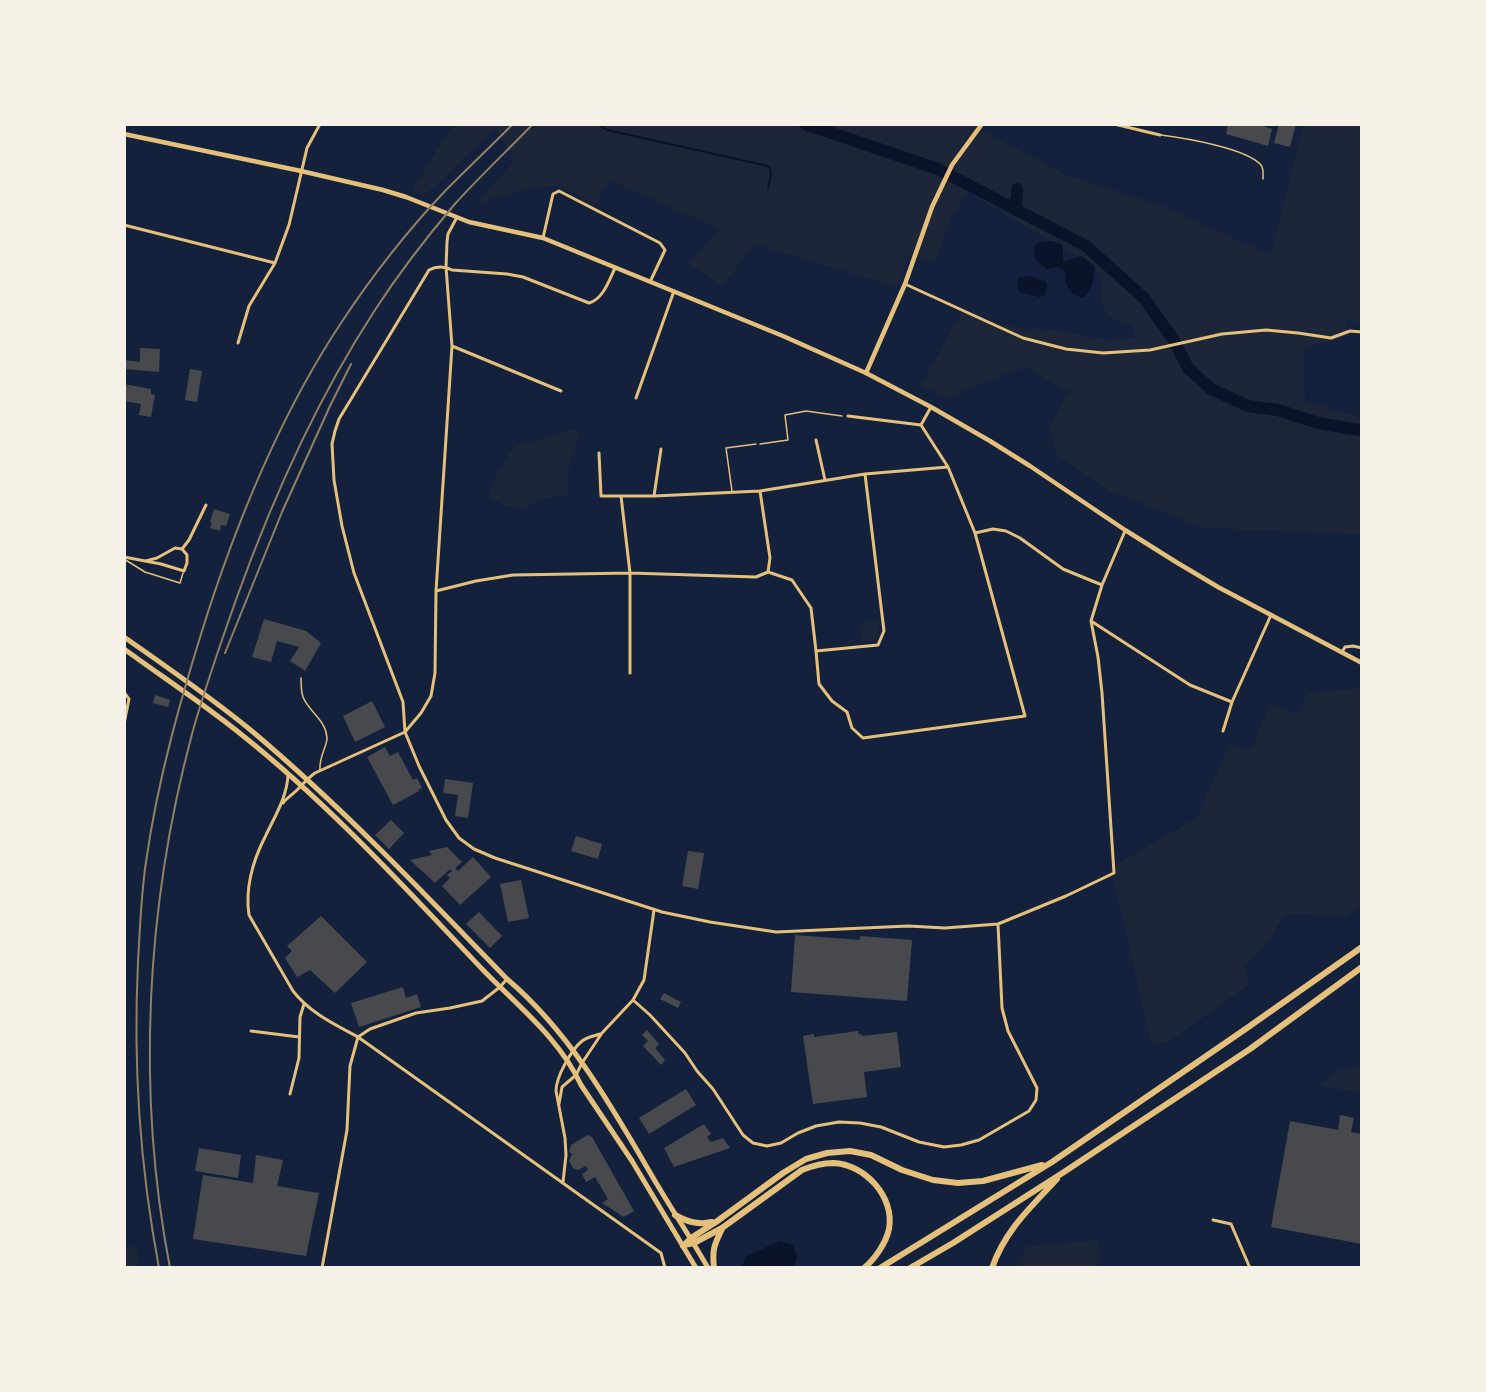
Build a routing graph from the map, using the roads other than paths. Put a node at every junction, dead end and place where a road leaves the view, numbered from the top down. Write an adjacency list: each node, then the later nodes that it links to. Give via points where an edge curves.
1 (320, 124): 6 (street, via 307,148)
2 (982, 124): 15 (main road, via 943,183)
3 (1114, 124): 5 (street)
4 (124, 134): 6 (main road)
5 (1160, 135): 7 (lane, via 1245,155 1261,165)
6 (301, 171): 8 (main road, via 396,194); 11 (street, via 289,225)
7 (1263, 179)
8 (457, 218): 10 (main road); 12 (street, via 448,234)
9 (124, 225): 11 (street)
10 (543, 238): 13 (main road); 14 (street, via 553,194 559,191 660,243 665,250)
11 (275, 263): 18 (street, via 249,306)
12 (446, 267): 13 (street, via 523,278 589,303 596,301); 19 (street); 62 (street, via 429,270 339,418 332,444 342,526 354,573 404,702)
13 (615, 268): 14 (main road)
14 (650, 282): 16 (main road)
15 (905, 284): 17 (street, via 1023,338 1103,353 1150,350 1222,334 1266,330 1331,338 1350,331); 20 (main road)
16 (674, 291): 20 (main road); 22 (street)
17 (1362, 332)
18 (238, 343)
19 (453, 346): 21 (street); 47 (street)
20 (866, 373): 23 (main road)
21 (561, 390)
22 (636, 398)
23 (931, 407): 25 (street); 38 (main road, via 1020,460)
24 (848, 416): 25 (street)
25 (921, 425): 30 (street)
26 (816, 440): 32 (street)
27 (756, 444): 34 (lane, via 726,448)
28 (661, 449): 36 (street)
29 (599, 453): 35 (street, via 601,496)
30 (948, 466): 31 (street); 39 (street)
31 (865, 474): 32 (street); 53 (street, via 884,631 878,645)
32 (825, 480): 33 (street)
33 (760, 491): 34 (street); 44 (street, via 770,558)
34 (732, 492): 36 (street)
35 (621, 496): 36 (street); 45 (street)
36 (654, 496)
37 (206, 504): 40 (street)
38 (1125, 531): 46 (street); 48 (main road)
39 (975, 533): 46 (street, via 1006,531 1063,569); 53 (street, via 1025,716 863,738 852,728 847,712 819,684)
40 (182, 549): 42 (street, via 175,548); 43 (street, via 187,555)
41 (124, 558): 42 (street); 43 (lane, via 145,572 180,583)
42 (144, 561): 43 (street)
43 (184, 571)
44 (768, 572): 45 (street, via 756,577); 53 (street, via 792,580 812,609)
45 (630, 573): 47 (street, via 513,575); 56 (street)
46 (1102, 585): 49 (street)
47 (436, 591): 62 (street, via 431,696)
48 (1270, 615): 54 (main road); 59 (street)
49 (1091, 621): 59 (street, via 1190,685); 69 (street, via 1102,693 1114,873)
50 (124, 637): 65 (main road, via 191,683)
51 (1362, 648): 54 (street, via 1345,647)
52 (124, 649): 64 (main road, via 242,735)
53 (816, 651)
54 (1342, 652): 55 (main road)
55 (1362, 663)
56 (630, 673)
57 (301, 678): 63 (lane, via 303,697 323,723 327,739)
58 (124, 692): 60 (street, via 129,699)
59 (1232, 702): 61 (street)
60 (124, 724)
61 (1223, 731)
62 (405, 732): 63 (street); 68 (street, via 446,820 459,838 474,849)
63 (320, 771): 65 (street)
64 (288, 775): 66 (main road); 67 (street)
65 (307, 779): 66 (street); 72 (main road)
66 (301, 786): 67 (street); 73 (main road)
67 (280, 806): 75 (street, via 250,877 247,901 249,915)
68 (654, 910): 69 (street, via 776,932); 74 (street, via 644,980)
69 (998, 924): 74 (street, via 1002,1008 1008,1031 1037,1088 1035,1100 1029,1111 979,1140 961,1145 944,1147 881,1127 839,1122 816,1126 781,1143 753,1143 743,1135 685,1053)
70 (1362, 946): 86 (highway)
71 (1362, 967): 87 (highway, via 1250,1048)
72 (507, 979): 73 (street); 80 (main road, via 527,995)
73 (500, 987): 79 (street, via 482,1001 416,1013); 81 (main road)
74 (633, 1000): 77 (street)
75 (304, 1004): 78 (street); 79 (street)
76 (251, 1031): 78 (street)
77 (602, 1033): 80 (street, via 584,1039); 82 (street)
78 (299, 1037): 84 (street, via 299,1058)
79 (358, 1037): 88 (street); 95 (street, via 350,1066 346,1130)
80 (573, 1050): 81 (street); 82 (main road)
81 (567, 1062): 83 (main road); 85 (street, via 556,1083)
82 (582, 1063): 83 (street); 89 (main road)
83 (576, 1074): 85 (street, via 562,1087); 94 (main road)
84 (290, 1094)
85 (559, 1104): 88 (street, via 566,1150)
86 (1052, 1162): 91 (highway, via 983,1181 958,1183 933,1180 871,1155 850,1151 826,1153 783,1173); 101 (highway)
87 (1064, 1172): 102 (highway); 103 (highway, via 1011,1229)
88 (562, 1182): 96 (street, via 661,1253)
89 (675, 1215): 91 (highway, via 696,1223); 93 (main road)
90 (1213, 1220): 104 (street, via 1231,1224)
91 (716, 1222): 93 (highway)
92 (722, 1228): 93 (highway); 99 (highway, via 712,1252); 100 (highway, via 802,1170 834,1163 850,1167 865,1174 880,1190 888,1209 889,1228 884,1244)
93 (692, 1240): 94 (highway); 98 (main road)
94 (683, 1246): 97 (main road)
95 (322, 1268)
96 (665, 1268)
97 (696, 1268)
98 (708, 1268)
99 (714, 1268)
100 (864, 1268)
101 (880, 1268)
102 (910, 1268)
103 (992, 1268)
104 (1250, 1268)

